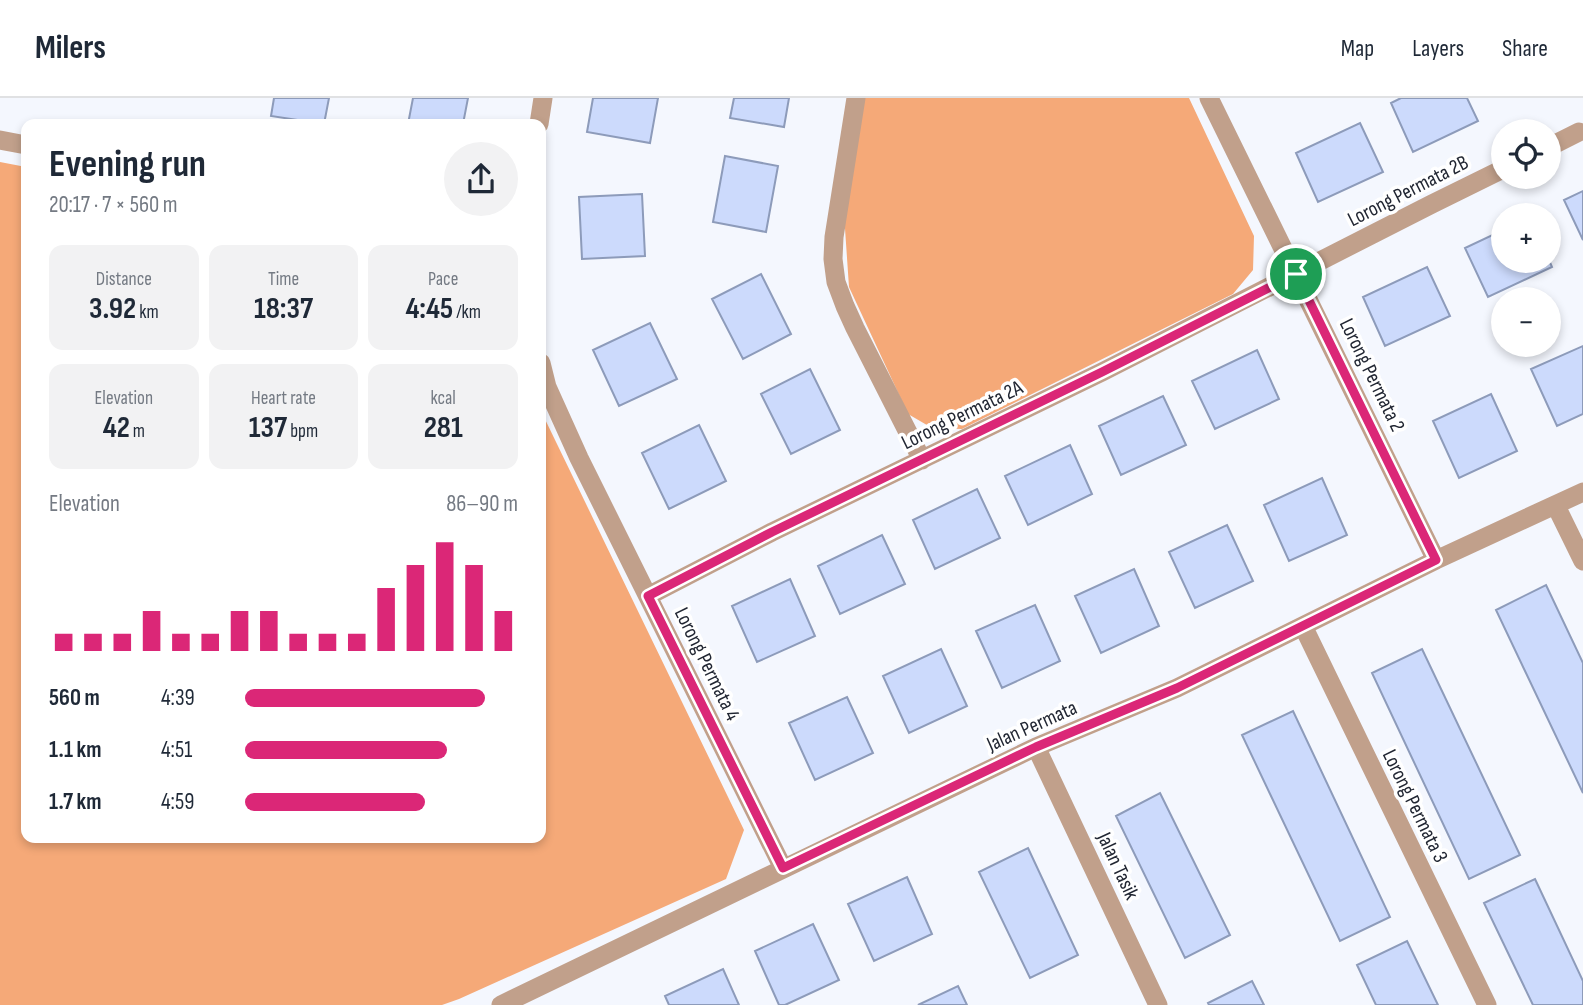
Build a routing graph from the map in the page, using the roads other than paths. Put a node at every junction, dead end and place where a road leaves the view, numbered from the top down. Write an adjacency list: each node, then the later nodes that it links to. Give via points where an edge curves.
1 (543, 98): 4 (street)
2 (856, 98): 12 (street, via 834,237 836,282)
3 (1209, 98): 10 (street, Lorong Permata 2)
4 (540, 119)
5 (1579, 132): 7 (street)
6 (0, 140): 8 (street)
7 (1561, 141)
8 (21, 144)
9 (1491, 175): 10 (street, Lorong Permata 2B)
10 (1296, 274): 12 (street, Lorong Permata 2A); 15 (street, Lorong Permata 2)
11 (546, 383): 17 (street, Lorong Permata 4)
12 (922, 460): 17 (street, Lorong Permata 2A)
13 (1583, 492): 14 (street, Jalan Permata)
14 (1556, 506): 15 (street, Jalan Permata); 16 (street)
15 (1436, 560): 18 (street, Jalan Permata)
16 (1583, 561)
17 (648, 596): 20 (street, Lorong Permata 4)
18 (1303, 626): 19 (street, Jalan Permata, via 1177,688); 23 (street, Lorong Permata 3)
19 (1036, 747): 20 (street, Jalan Permata); 22 (street, Jalan Tasik)
20 (783, 868): 21 (street, Jalan Permata)
21 (501, 1005)
22 (1157, 1005)
23 (1487, 1005)

